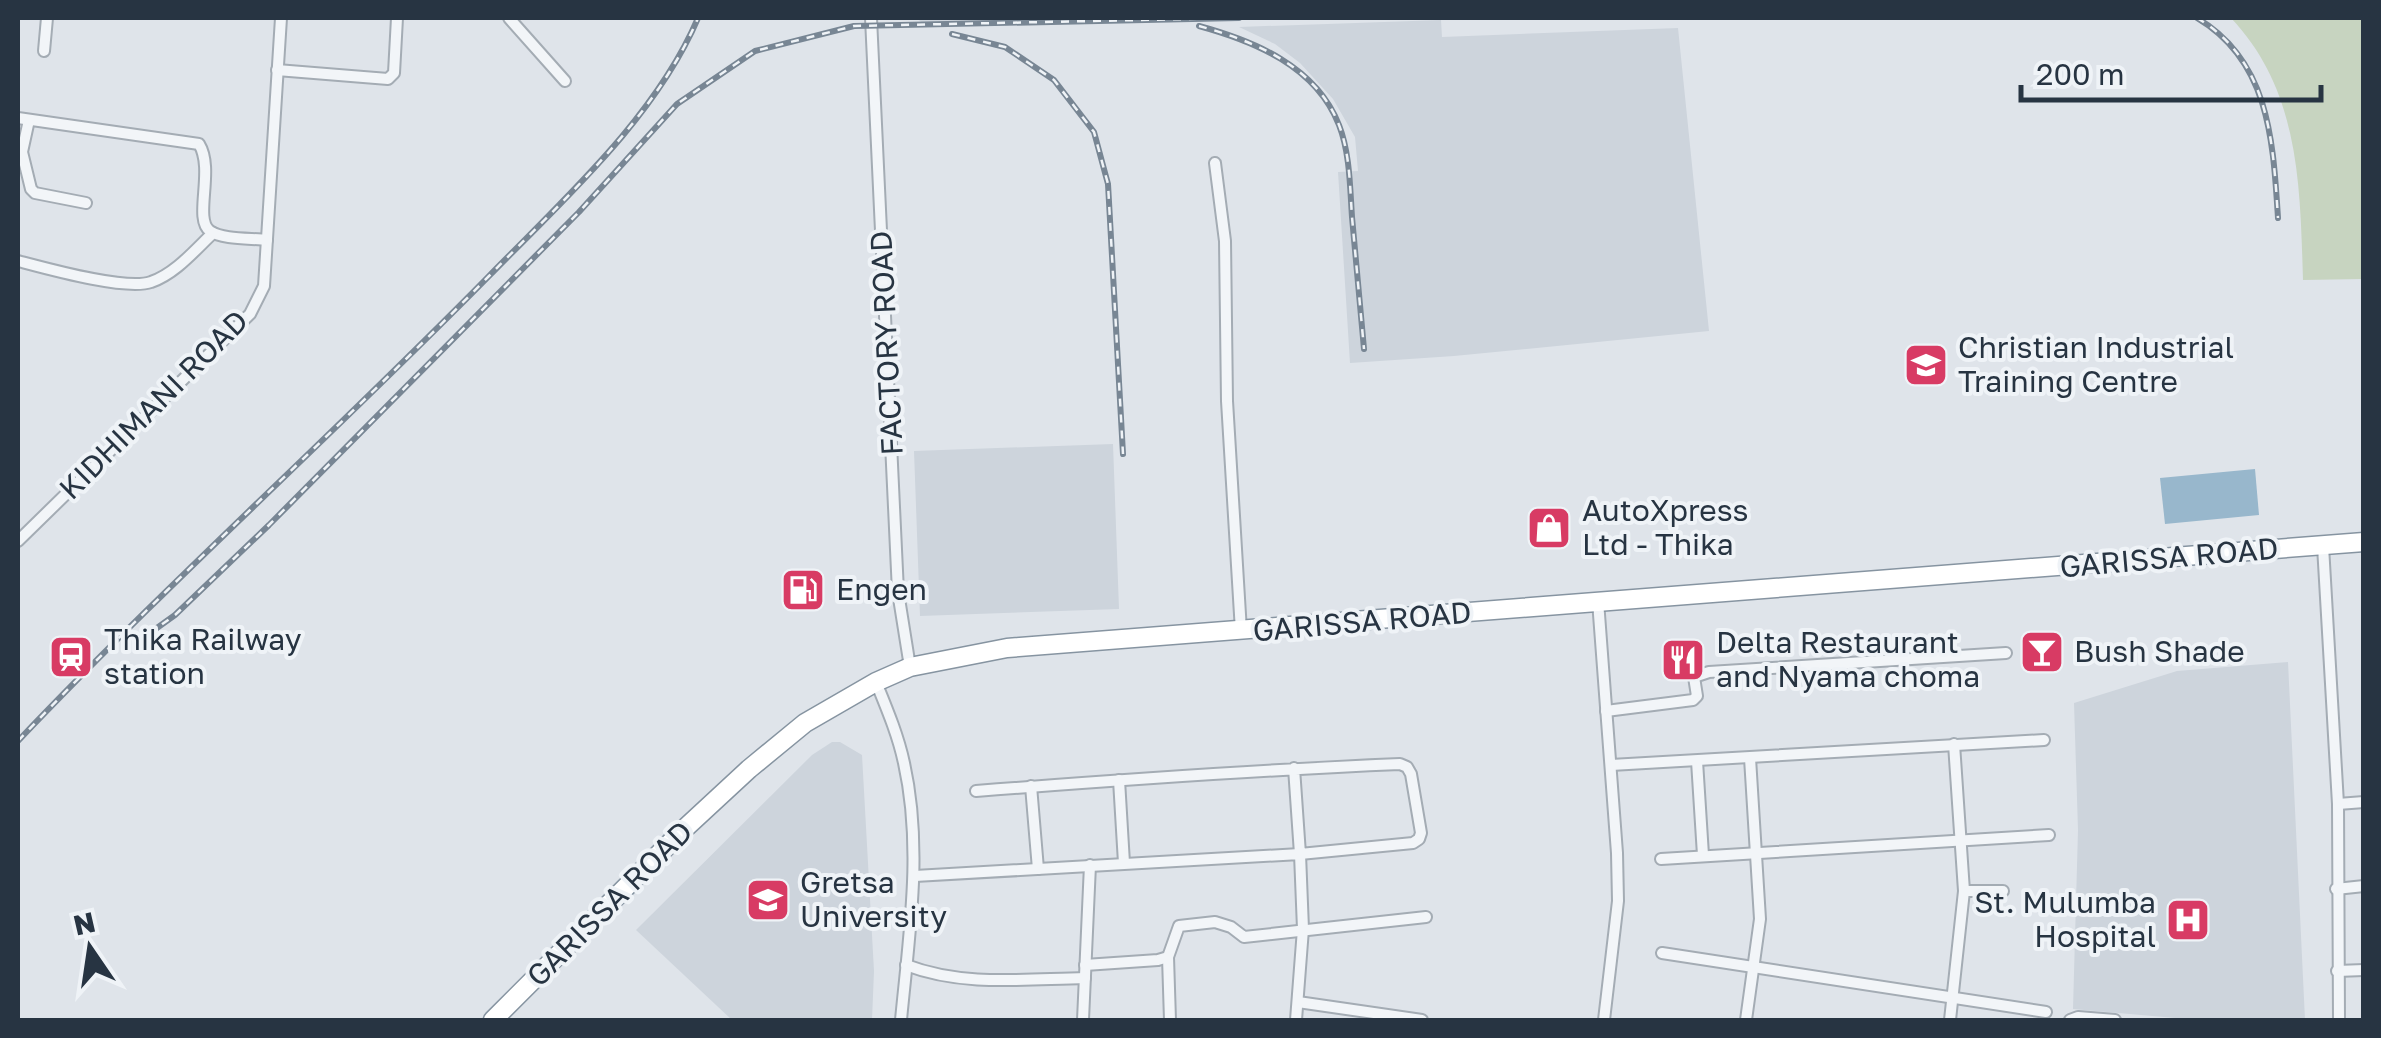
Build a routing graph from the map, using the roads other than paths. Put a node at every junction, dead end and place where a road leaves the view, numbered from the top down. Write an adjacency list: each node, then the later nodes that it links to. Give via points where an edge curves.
1 (47, 18): 6 (street)
2 (281, 18): 7 (street, KIDHIMANI ROAD)
3 (398, 18): 7 (street, via 388,79)
4 (508, 18): 8 (street)
5 (872, 18): 22 (street, FACTORY ROAD, via 898,592)
6 (44, 50)
7 (278, 70): 14 (street, KIDHIMANI ROAD)
8 (565, 80)
9 (23, 119): 10 (street); 13 (street, via 199,144 208,170 202,216)
10 (20, 153): 12 (street, via 35,193)
11 (1215, 164): 20 (street, via 1226,241 1227,402)
12 (86, 203)
13 (213, 233): 14 (street); 15 (street, via 145,284)
14 (267, 240): 16 (street, KIDHIMANI ROAD, via 264,286 250,314)
15 (18, 260)
16 (18, 541)
17 (2364, 542): 18 (highway, GARISSA ROAD)
18 (2322, 546): 19 (highway, GARISSA ROAD); 35 (street)
19 (1598, 600): 20 (highway, GARISSA ROAD); 24 (street)
20 (1242, 632): 22 (highway, GARISSA ROAD, via 1007,648)
21 (2006, 652): 24 (street, via 1708,672 1694,677 1693,700)
22 (910, 667): 23 (highway, GARISSA ROAD)
23 (876, 682): 45 (street, via 905,767); 64 (highway, GARISSA ROAD, via 805,723 749,768)
24 (1606, 711): 29 (street)
25 (2044, 740): 26 (street)
26 (1954, 744): 27 (street); 37 (street)
27 (1750, 758): 28 (street); 38 (street)
28 (1696, 761): 29 (street); 40 (street)
29 (1611, 766): 70 (street, via 1618,901)
30 (1294, 768): 31 (street); 39 (street); 39 (street, via 1407,767 1420,833 1413,843)
31 (1119, 780): 32 (street); 42 (street)
32 (1031, 786): 33 (street); 44 (street)
33 (976, 790)
34 (2364, 802): 35 (street)
35 (2338, 804): 47 (street)
36 (2049, 835): 37 (street)
37 (1961, 838): 38 (street); 49 (street)
38 (1757, 851): 40 (street); 56 (street, via 1760,918)
39 (1300, 854): 42 (street); 51 (street)
40 (1704, 855): 41 (street)
41 (1661, 859)
42 (1124, 863): 43 (street)
43 (1090, 866): 44 (street); 54 (street)
44 (1038, 869): 45 (street)
45 (915, 876): 55 (street)
46 (2364, 886): 47 (street)
47 (2336, 889): 58 (street)
48 (2003, 891): 49 (street)
49 (1964, 892): 60 (street)
50 (1426, 918): 51 (street)
51 (1303, 929): 53 (street, via 1244,937 1223,923 1186,923 1175,930); 61 (street)
52 (1662, 953): 56 (street)
53 (1168, 957): 54 (street); 67 (street)
54 (1086, 964): 59 (street)
55 (906, 965): 59 (street, via 964,980); 65 (street)
56 (1752, 968): 60 (street); 71 (street)
57 (2364, 970): 58 (street)
58 (2338, 971): 75 (street)
59 (1085, 978): 66 (street)
60 (1952, 998): 62 (street); 72 (street)
61 (1298, 1002): 63 (street); 68 (street)
62 (2046, 1012)
63 (1391, 1018): 69 (street)
64 (493, 1020)
65 (901, 1020)
66 (1083, 1020)
67 (1170, 1020)
68 (1296, 1020)
69 (1422, 1020)
70 (1604, 1020)
71 (1746, 1020)
72 (1950, 1020)
73 (2070, 1020): 74 (street)
74 (2115, 1020)
75 (2339, 1020)

